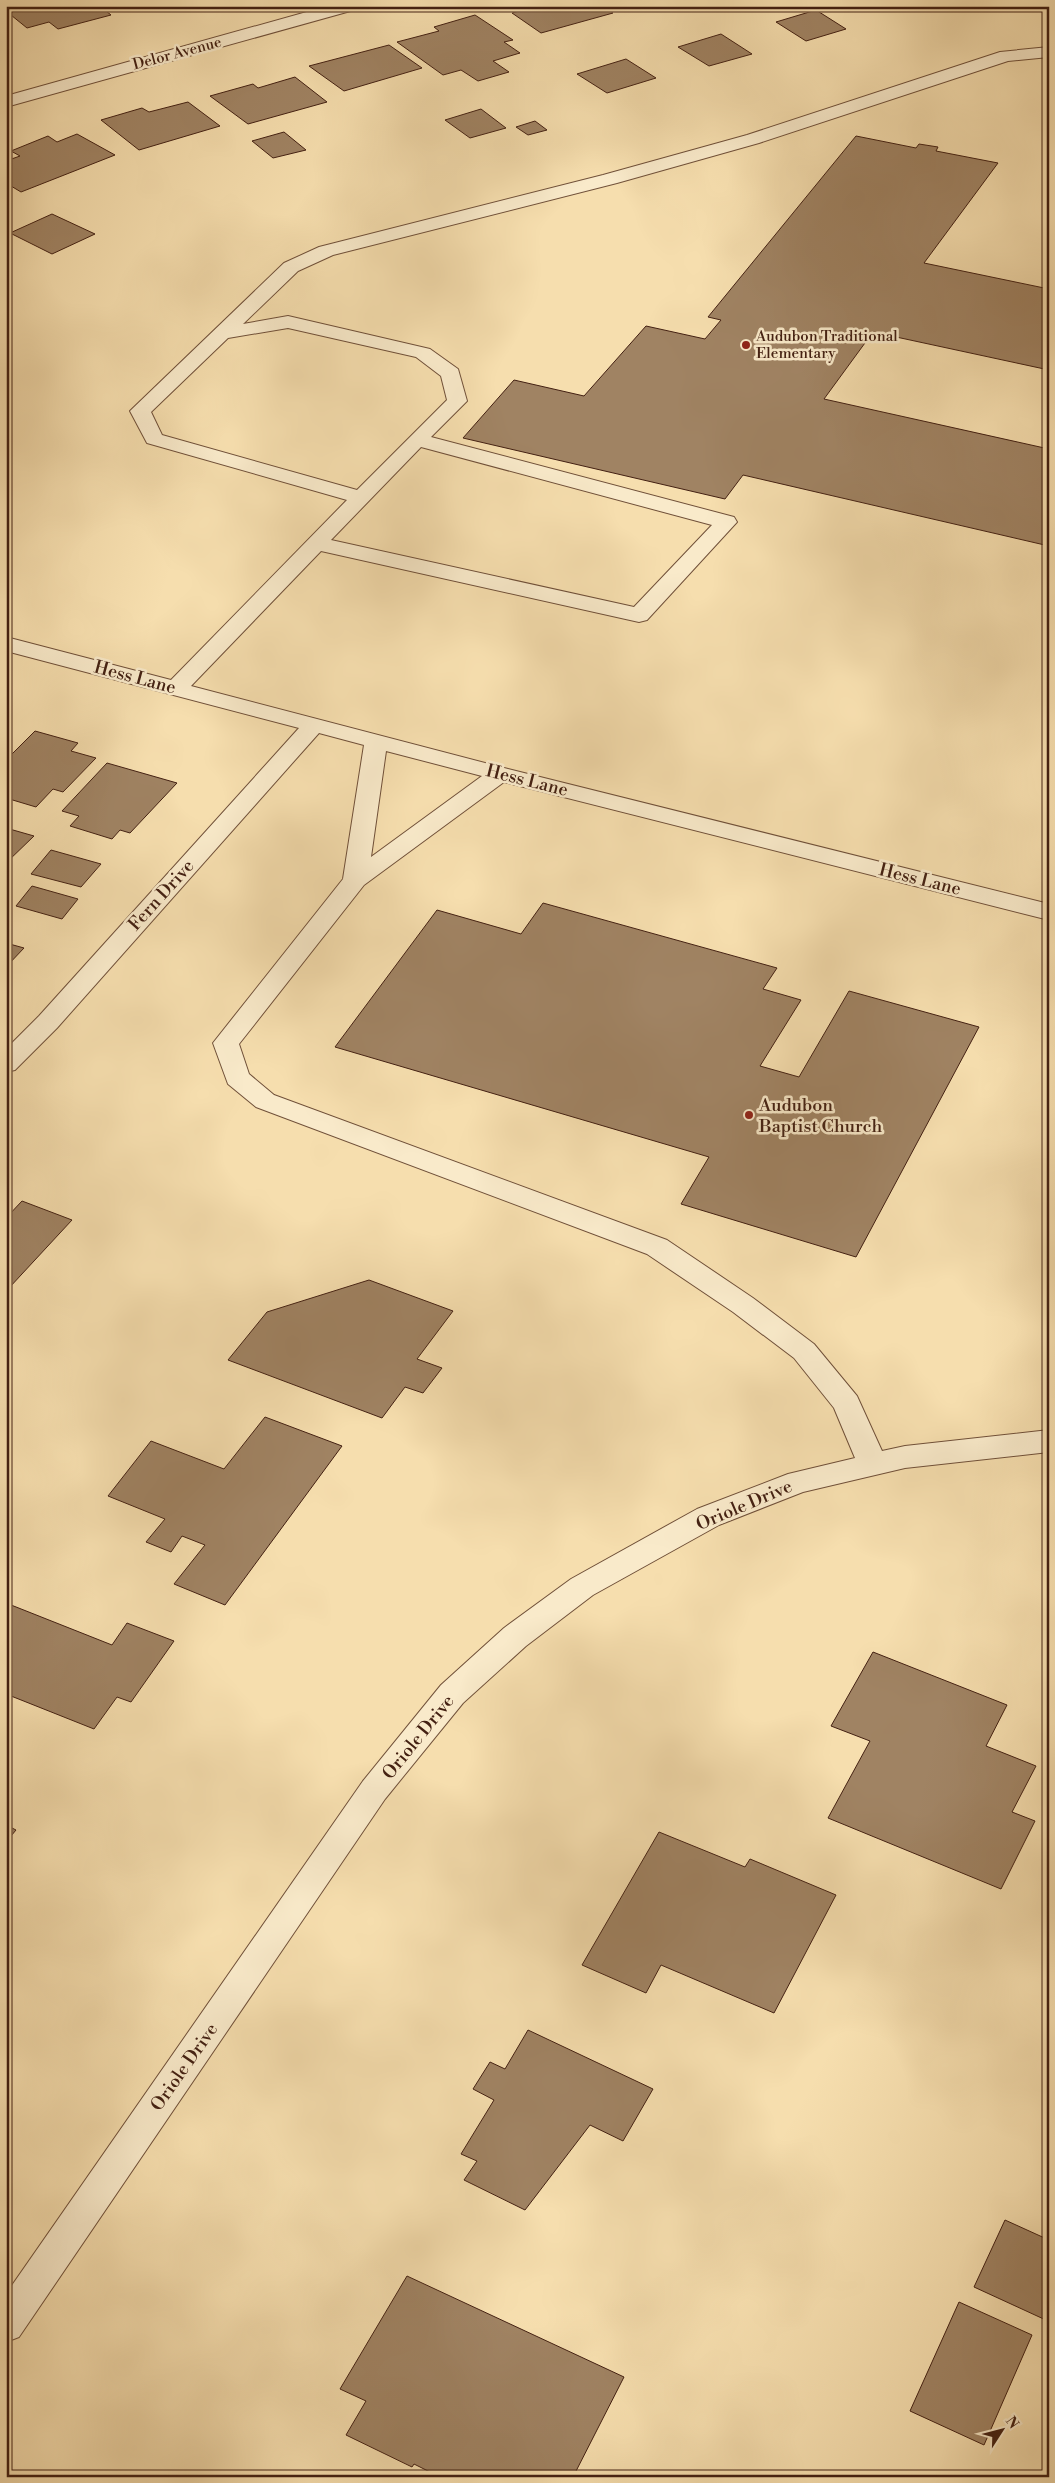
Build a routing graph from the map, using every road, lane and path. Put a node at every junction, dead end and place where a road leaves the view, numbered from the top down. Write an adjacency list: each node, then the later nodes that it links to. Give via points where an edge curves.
1 (348, 6): 3 (street, Delor Avenue)
2 (1049, 52): 4 (street, via 1006,56 753,139 610,179 326,250 291,267)
3 (6, 102)
4 (222, 333): 5 (street, via 288,322 423,354 451,373 457,401); 6 (street, via 140,411 154,439)
5 (418, 440): 6 (street); 7 (street, via 726,522 638,615)
6 (362, 498): 7 (street)
7 (318, 544): 9 (street)
8 (6, 644): 9 (street, Hess Lane)
9 (176, 688): 10 (street, Hess Lane)
10 (315, 724): 11 (street, Hess Lane); 15 (street, Fern Drive, via 48,1022)
11 (376, 741): 12 (street, Hess Lane); 13 (street)
12 (500, 774): 13 (street); 14 (street, Hess Lane)
13 (355, 880): 17 (street, via 226,1043 237,1078 265,1101 657,1247 804,1351 847,1403)
14 (1049, 912)
15 (6, 1064)
16 (1049, 1441): 17 (street, Oriole Drive, via 905,1457)
17 (873, 1465): 18 (street, Oriole Drive, via 798,1482 708,1518 582,1587 515,1637 452,1694 374,1790)
18 (6, 2325)

